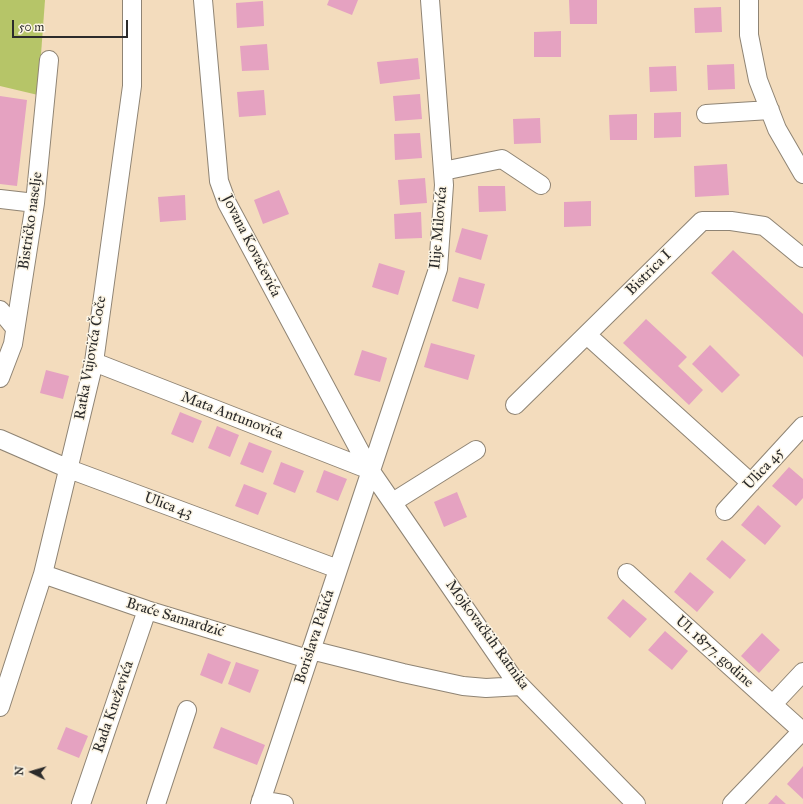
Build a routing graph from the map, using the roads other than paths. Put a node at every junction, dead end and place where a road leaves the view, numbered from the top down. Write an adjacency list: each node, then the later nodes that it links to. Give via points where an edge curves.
1 (132, 0): 17 (street, Ratka Vujovića Čoče, via 132,86)
2 (203, 0): 24 (street, Jovana Kovačevića, via 219,181 227,203)
3 (430, 0): 8 (street, Ilije Milovića)
4 (749, 0): 6 (street, via 749,35 758,80)
5 (49, 60): 12 (street, Bistričko naselje)
6 (770, 110): 7 (street); 9 (street, via 777,129)
7 (706, 114)
8 (443, 171): 10 (street, via 502,159); 24 (street, Ilije Milovića, via 438,269)
9 (803, 174)
10 (542, 185)
11 (0, 199): 12 (street)
12 (35, 203): 15 (street, Bistričko naselje)
13 (803, 258): 16 (street, Bistrica I, via 764,226 731,221 702,221)
14 (0, 310): 15 (street)
15 (15, 328): 18 (street, Bistričko naselje, via 13,344)
16 (587, 335): 19 (street, Bistrica I); 25 (street)
17 (94, 362): 23 (street, Ratka Vujovića Čoče); 24 (street, Mata Antunovića)
18 (0, 378)
19 (515, 405)
20 (803, 426): 25 (street, Ulica 45)
21 (0, 439): 23 (street, Ulica 43)
22 (476, 450): 26 (street)
23 (69, 469): 28 (street, Ulica 43); 30 (street, Ratka Vujovića Čoče)
24 (370, 470): 26 (street, Mojkovačkih Ratnika); 28 (street, Borislava Pekića)
25 (751, 483): 27 (street, Ulica 45)
26 (393, 502): 34 (street, Mojkovačkih Ratnika)
27 (725, 512)
28 (338, 569): 32 (street, Borislava Pekića)
29 (627, 573): 35 (street, Ul. 1877. godine)
30 (43, 574): 31 (street, Braće Samardzić); 36 (street, Ratka Vujovića Čoče)
31 (147, 610): 32 (street, Braće Samardzić); 40 (street, Rada Kneževića)
32 (309, 654): 34 (street, Braće Samardzić, via 463,686); 39 (street, Borislava Pekića)
33 (803, 672): 35 (street)
34 (521, 686): 43 (street, Mojkovačkih Ratnika)
35 (773, 704): 38 (street, Ul. 1877. godine)
36 (0, 707)
37 (187, 710): 41 (street)
38 (802, 730): 44 (street)
39 (261, 802): 42 (street)
40 (81, 804)
41 (156, 804)
42 (284, 804)
43 (636, 804)
44 (732, 804)

